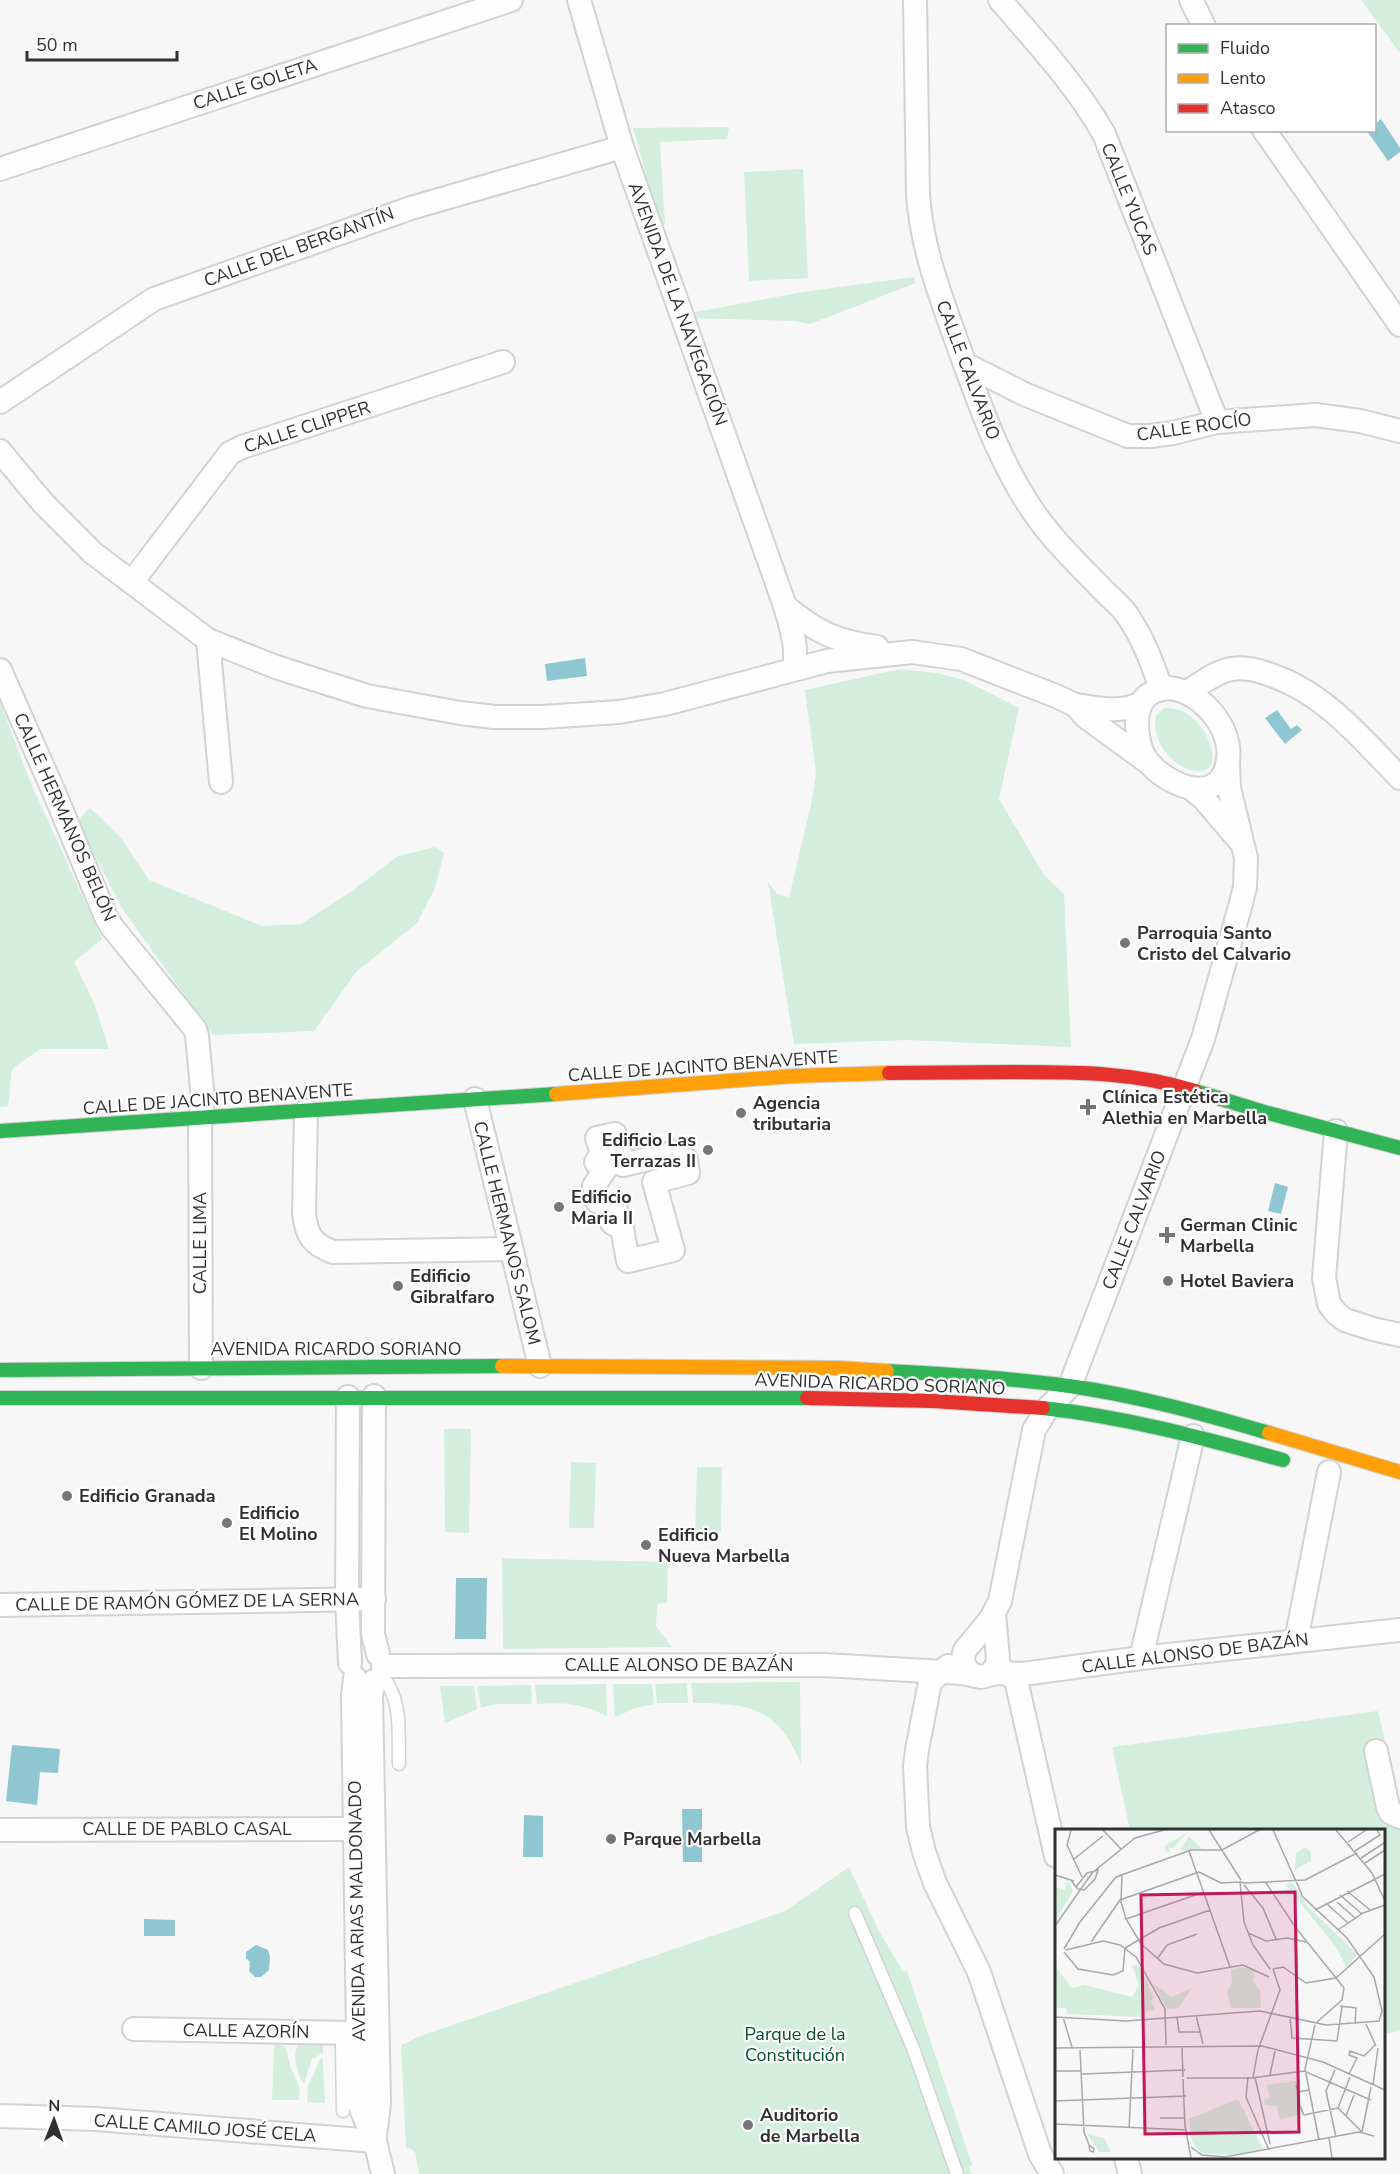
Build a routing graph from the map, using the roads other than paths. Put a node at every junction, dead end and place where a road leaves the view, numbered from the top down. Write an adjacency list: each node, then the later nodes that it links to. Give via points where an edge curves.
1 (510, 0): 9 (street, CALLE GOLETA)
2 (579, 0): 8 (street, AVENIDA DE LA NAVEGACIÓN)
3 (915, 0): 12 (street, CALLE CALVARIO, via 920,225 927,258)
4 (1000, 0): 14 (street, CALLE YUCAS, via 1059,70 1104,135)
5 (1191, 0): 6 (street)
6 (1203, 24)
7 (1265, 132): 10 (street)
8 (622, 147): 13 (street, CALLE DEL BERGANTÍN, via 411,208 154,299); 18 (street, AVENIDA DE LA NAVEGACIÓN)
9 (0, 169)
10 (1400, 325)
11 (503, 362): 17 (street, CALLE CLIPPER, via 231,453)
12 (965, 364): 14 (street, CALLE ROCÍO, via 1024,394 1128,436 1173,433); 23 (street, CALLE CALVARIO, via 991,433 1022,495 1051,535 1125,613 1143,642)
13 (0, 402)
14 (1217, 422): 15 (street, CALLE ROCÍO, via 1316,415)
15 (1400, 431)
16 (0, 451): 17 (street, via 70,531)
17 (132, 582): 19 (street)
18 (785, 606): 20 (street, via 832,637); 21 (street, AVENIDA DE LA NAVEGACIÓN, via 795,642)
19 (208, 640): 21 (street, via 367,696 494,717 619,712 665,704); 30 (street)
20 (912, 652): 21 (street, via 827,661); 26 (street, via 961,659)
21 (794, 669)
22 (0, 670): 36 (street, CALLE HERMANOS BELÓN, via 106,917 195,1029 200,1046 203,1099)
23 (1161, 689): 24 (street); 25 (street)
24 (1187, 692): 28 (street, via 1204,704 1219,723 1227,744); 29 (street, via 1230,669 1260,671 1280,678 1337,713)
25 (1141, 703): 26 (street, via 1117,710); 27 (street, via 1138,737)
26 (1075, 705): 27 (street)
27 (1149, 763): 31 (street, via 1168,778)
28 (1228, 764): 31 (street, via 1218,783); 32 (street, CALLE CALVARIO)
29 (1400, 778)
30 (221, 782)
31 (1191, 788): 32 (street)
32 (1243, 845): 33 (street, CALLE CALVARIO, via 1246,872 1241,903 1203,1039)
33 (1185, 1088): 34 (main road, CALLE DE JACINTO BENAVENTE, via 1118,1074 882,1073); 38 (main road, CALLE DE JACINTO BENAVENTE); 48 (street, CALLE CALVARIO)
34 (475, 1099): 35 (main road, CALLE DE JACINTO BENAVENTE); 41 (street, CALLE HERMANOS SALOM)
35 (306, 1111): 36 (main road, CALLE DE JACINTO BENAVENTE); 41 (street, via 304,1214 306,1230 321,1247 333,1252)
36 (200, 1118): 37 (main road, CALLE DE JACINTO BENAVENTE); 45 (street, CALLE LIMA)
37 (0, 1131)
38 (1336, 1131): 39 (main road, CALLE DE JACINTO BENAVENTE); 42 (street, via 1324,1278 1329,1304 1345,1320)
39 (1400, 1148)
40 (654, 1182): 40 (street, via 688,1173 686,1159 677,1159 677,1152 623,1165 615,1134 597,1138 602,1154 596,1162 606,1168 594,1186 597,1202 617,1212 612,1223 622,1228 627,1261 673,1250)
41 (511, 1249): 43 (street, CALLE HERMANOS SALOM)
42 (1400, 1335)
43 (540, 1366): 44 (main road, AVENIDA RICARDO SORIANO); 46 (main road, AVENIDA RICARDO SORIANO)
44 (672, 1367): 48 (main road, AVENIDA RICARDO SORIANO, via 838,1368); 49 (main road, AVENIDA RICARDO SORIANO, via 632,1380)
45 (201, 1368): 46 (main road, AVENIDA RICARDO SORIANO); 47 (main road, AVENIDA RICARDO SORIANO)
46 (326, 1368): 49 (main road)
47 (0, 1370)
48 (1070, 1386): 51 (street); 52 (main road, via 1085,1406); 56 (main road, AVENIDA RICARDO SORIANO, via 1198,1412)
49 (368, 1389): 50 (main road, AVENIDA RICARDO SORIANO); 51 (main road, AVENIDA RICARDO SORIANO, via 943,1401); 57 (street, AVENIDA ARIAS MALDONADO); 58 (street, AVENIDA ARIAS MALDONADO)
50 (0, 1398)
51 (1047, 1409): 52 (main road, AVENIDA RICARDO SORIANO); 60 (street, via 1034,1430 1000,1601)
52 (1102, 1415): 53 (main road, AVENIDA RICARDO SORIANO)
53 (1193, 1436): 54 (main road, AVENIDA RICARDO SORIANO); 64 (street)
54 (1295, 1463)
55 (1329, 1472): 62 (street)
56 (1400, 1472)
57 (374, 1599): 58 (street, CALLE DE RAMÓN GÓMEZ DE LA SERNA); 65 (street, AVENIDA ARIAS MALDONADO)
58 (347, 1600): 59 (street, CALLE DE RAMÓN GÓMEZ DE LA SERNA); 65 (street, AVENIDA ARIAS MALDONADO)
59 (0, 1605)
60 (994, 1612): 63 (street); 66 (street)
61 (1400, 1630): 62 (street, CALLE ALONSO DE BAZÁN)
62 (1296, 1641): 64 (street, CALLE ALONSO DE BAZÁN)
63 (967, 1648): 66 (street, via 985,1642 992,1646); 66 (street, via 964,1665 968,1672); 67 (street)
64 (1141, 1658): 66 (street, CALLE ALONSO DE BAZÁN)
65 (370, 1669): 67 (street, CALLE ALONSO DE BAZÁN, via 824,1665); 69 (lane, via 391,1686 397,1706); 71 (street, AVENIDA ARIAS MALDONADO)
66 (1000, 1671): 67 (street, CALLE ALONSO DE BAZÁN); 73 (street)
67 (932, 1674): 83 (street, via 915,1766 918,1827 935,1883 980,1972 1040,2154)
68 (1376, 1751): 70 (street, via 1388,1808)
69 (399, 1764)
70 (1400, 1817)
71 (365, 1829): 72 (street, CALLE DE PABLO CASAL); 76 (street, AVENIDA ARIAS MALDONADO, via 358,2007); 79 (street, AVENIDA ARIAS MALDONADO, via 379,2103)
72 (0, 1830)
73 (1055, 1853)
74 (855, 1913): 82 (lane, via 913,2048)
75 (134, 2029): 76 (street, CALLE AZORÍN)
76 (351, 2032): 77 (lane, via 342,2045); 79 (street, AVENIDA ARIAS MALDONADO, via 359,2104)
77 (343, 2111)
78 (0, 2116): 79 (street, CALLE CAMILO JOSÉ CELA, via 96,2119)
79 (375, 2141): 81 (street, AVENIDA ARIAS MALDONADO)
80 (1126, 2159): 84 (street)
81 (383, 2174)
82 (957, 2174)
83 (1052, 2174)
84 (1130, 2174)

